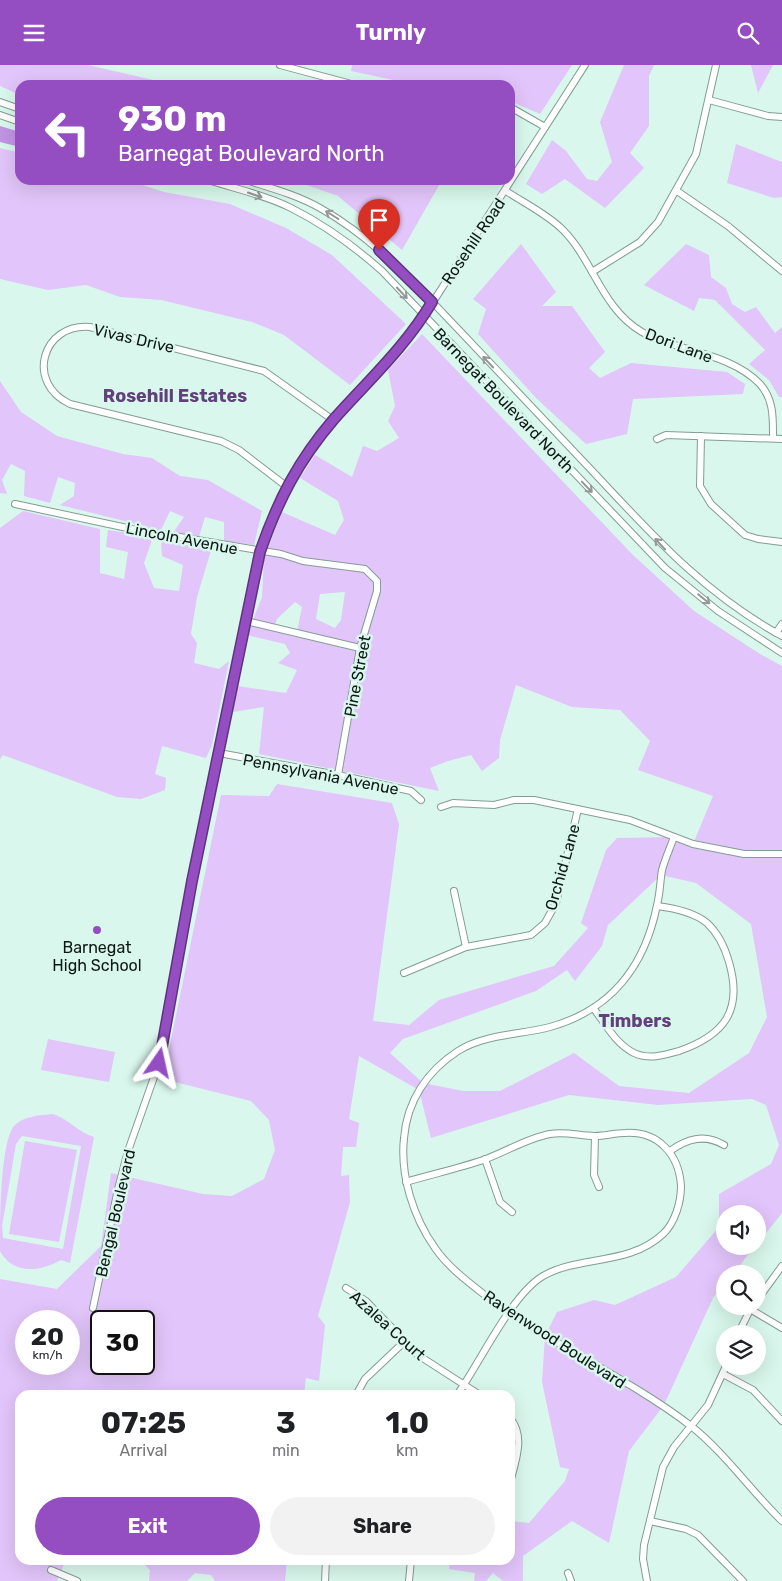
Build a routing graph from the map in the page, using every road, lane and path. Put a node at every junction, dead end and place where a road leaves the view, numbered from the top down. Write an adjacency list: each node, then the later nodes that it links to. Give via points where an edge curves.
1 (280, 65): 4 (street)
2 (585, 65): 13 (street, Rosehill Road)
3 (716, 65): 6 (street)
4 (296, 67): 5 (street)
5 (339, 80)
6 (709, 100): 11 (street); 19 (street, via 696,154)
7 (0, 102): 8 (street)
8 (15, 107)
9 (515, 110): 13 (street)
10 (0, 115): 12 (street)
11 (782, 117)
12 (15, 120)
13 (545, 127): 14 (street, Rosehill Road)
14 (515, 176)
15 (223, 185): 23 (street, Barnegat Boulevard North, one-way to 23, via 290,207 329,229 382,271)
16 (262, 185): 22 (street, Barnegat Boulevard North, one-way to 16, via 379,250 350,227 319,208)
17 (510, 185): 18 (street, Rosehill Road)
18 (506, 191): 21 (street, Dori Lane, via 562,230); 22 (street, Rosehill Road)
19 (677, 191): 20 (street, via 728,226); 21 (street, via 650,233)
20 (782, 271)
21 (592, 272): 26 (street, Dori Lane, via 612,305 642,332 707,355 738,369 760,385 770,399)
22 (432, 302): 23 (street, Rosehill Road); 36 (street, Barnegat Boulevard North, one-way to 22, via 725,600 672,557)
23 (424, 316): 24 (street, Bengal Boulevard, via 389,360); 38 (street, Barnegat Boulevard North, one-way to 38, via 665,568 718,611)
24 (333, 420): 29 (street, Bengal Boulevard); 29 (street, Vivas Drive, via 264,371 90,327 80,326 63,333 46,352 44,374 52,393 70,405 221,441 239,450)
25 (701, 436): 26 (street); 27 (street, via 666,435); 31 (street, via 700,486 711,504 745,535)
26 (773, 438): 28 (street)
27 (657, 439)
28 (782, 439)
29 (286, 486): 32 (street, Bengal Boulevard)
30 (15, 504): 32 (street, Lincoln Avenue)
31 (782, 542)
32 (260, 552): 33 (street, Lincoln Avenue, via 365,569); 34 (street, Bengal Boulevard)
33 (376, 578): 37 (street, Pine Street, via 377,591)
34 (246, 621): 37 (street); 39 (street, Bengal Boulevard)
35 (782, 624): 36 (street)
36 (779, 635)
37 (360, 648): 40 (street, Pine Street)
38 (782, 653)
39 (219, 753): 40 (street, Pennsylvania Avenue); 61 (street, Bengal Boulevard, via 159,1063 128,1151)
40 (338, 775): 41 (street, Pennsylvania Avenue, via 410,791)
41 (421, 800)
42 (441, 807): 43 (street, via 453,803 494,805 534,800)
43 (578, 809): 44 (street, via 630,820); 48 (street, Orchid Lane, via 556,903 545,923 531,935)
44 (674, 837): 45 (street, via 744,854); 47 (street, Ravenwood Boulevard, via 663,869)
45 (782, 854)
46 (454, 891): 48 (street)
47 (657, 906): 50 (street, Ravenwood Boulevard, via 648,937 634,966 614,992); 50 (street, via 670,907 706,923 722,943 734,979 734,999 722,1026 694,1046 648,1057 623,1046)
48 (466, 947): 49 (street, Orchid Lane)
49 (404, 973)
50 (594, 1009): 55 (street, Ravenwood Boulevard, via 553,1026 469,1044 441,1063 420,1088 408,1114 403,1148)
51 (595, 1136): 53 (street, via 639,1133 659,1141); 54 (street, via 549,1134); 56 (street, via 594,1175)
52 (724, 1145): 53 (street, via 703,1137)
53 (670, 1151): 62 (street, via 680,1178 680,1197 673,1220 664,1234 636,1252 544,1275 524,1293)
54 (485, 1159): 55 (street); 57 (street, via 500,1202)
55 (406, 1182): 62 (street, Ravenwood Boulevard, via 415,1209 435,1248 473,1285)
56 (599, 1187)
57 (512, 1212)
58 (782, 1266): 60 (street)
59 (346, 1288): 65 (street, Azalea Court, via 366,1301)
60 (766, 1288)
61 (93, 1308)
62 (510, 1313): 68 (street); 74 (street, Ravenwood Boulevard)
63 (763, 1315): 64 (street)
64 (782, 1328)
65 (404, 1342): 68 (street, Azalea Court, via 418,1355); 69 (street, via 365,1379)
66 (723, 1375): 74 (street, via 712,1398)
67 (725, 1375): 72 (street, via 753,1390)
68 (465, 1385): 70 (street); 71 (street, Azalea Court)
69 (359, 1390)
70 (461, 1390)
71 (472, 1390)
72 (782, 1421)
73 (515, 1427): 75 (street, via 519,1441)
74 (692, 1427): 76 (street, via 666,1460); 77 (street, Ravenwood Boulevard)
75 (515, 1460)
76 (650, 1521): 86 (street, via 643,1559); 87 (street, via 698,1535)
77 (782, 1521)
78 (326, 1565): 83 (street)
79 (411, 1565): 84 (street)
80 (51, 1571): 82 (street)
81 (568, 1573): 85 (street)
82 (78, 1581)
83 (325, 1581)
84 (409, 1581)
85 (571, 1581)
86 (647, 1581)
87 (743, 1581)

